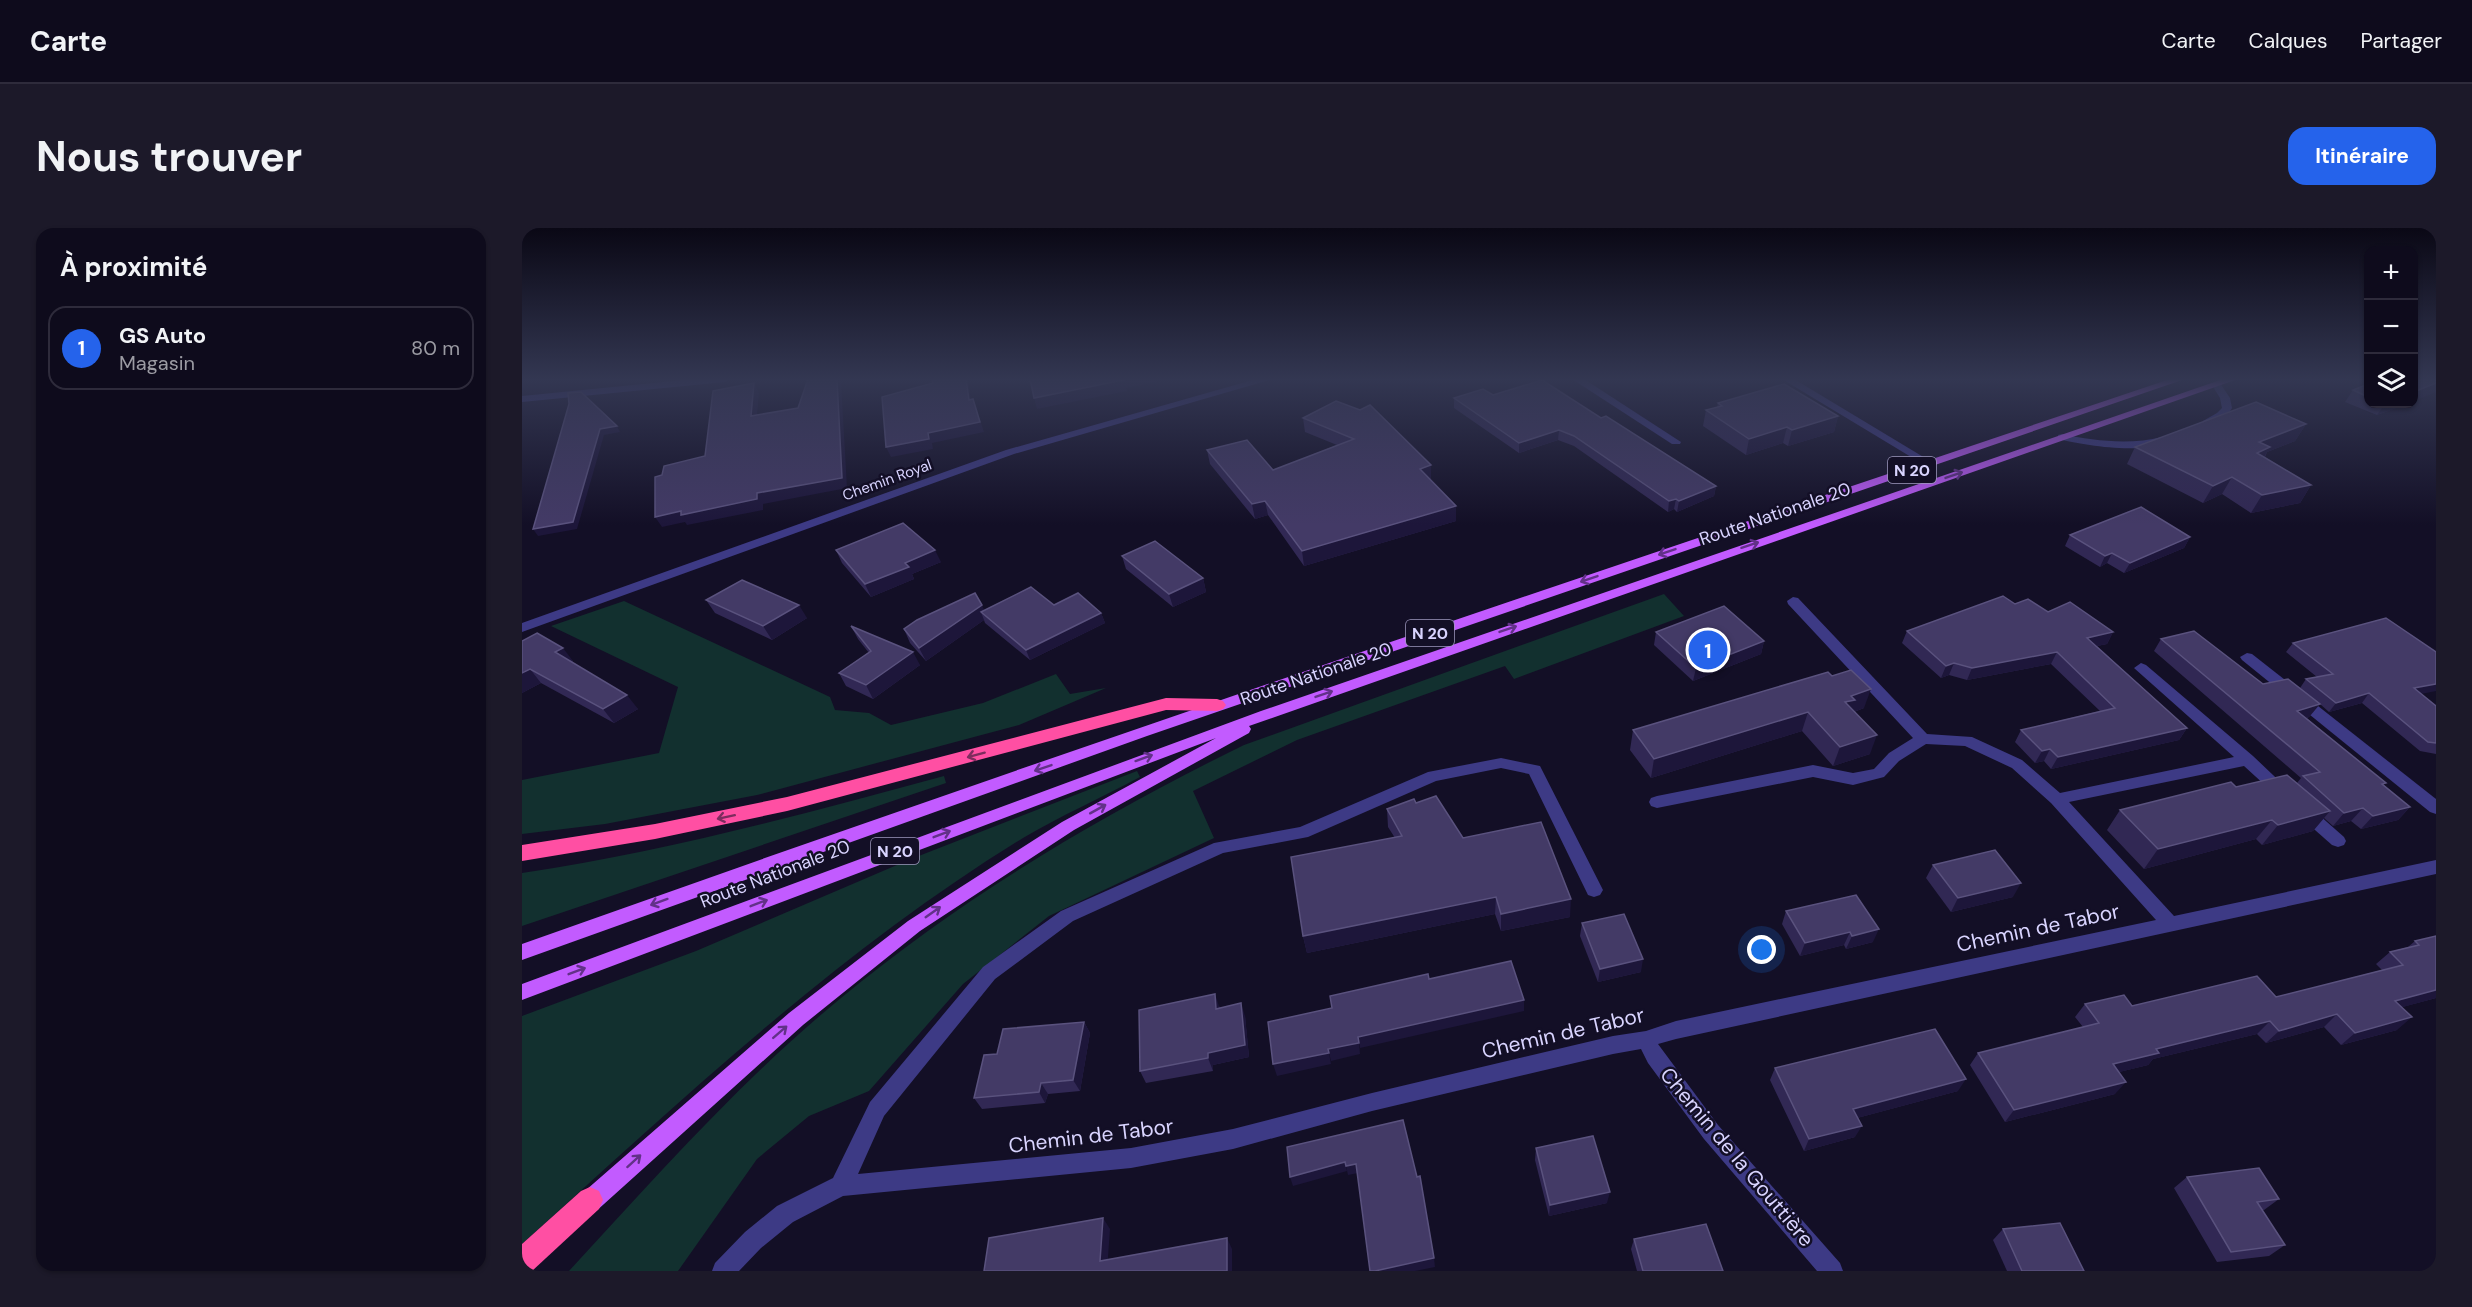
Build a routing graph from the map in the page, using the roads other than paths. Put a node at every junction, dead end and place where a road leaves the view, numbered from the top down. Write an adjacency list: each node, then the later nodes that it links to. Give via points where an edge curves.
1 (1096, 428): 11 (street, Chemin Royal, via 1010,452)
2 (1653, 428): 8 (street)
3 (1868, 428): 9 (street)
4 (2036, 428): 9 (main road, Route Nationale 20 / N 20)
5 (2092, 428): 7 (main road, Route Nationale 20 / N 20)
6 (2172, 436): 7 (street, via 2152,444 2087,444)
7 (2062, 438): 15 (main road, Route Nationale 20 / N 20, one-way to 7)
8 (1676, 442)
9 (1929, 464): 14 (main road, Route Nationale 20 / N 20, one-way to 14)
10 (1793, 601): 16 (street)
11 (522, 628)
12 (2247, 657): 20 (street)
13 (2141, 668): 17 (street)
14 (1217, 705): 22 (highway, one-way to 22, via 1166,704 784,805); 26 (main road, Route Nationale 20 / N 20, one-way to 26)
15 (1269, 713): 27 (main road, Route Nationale 20 / N 20, one-way to 15); 30 (main road, one-way to 15, via 796,1019 914,926 1068,826 1224,742)
16 (1923, 739): 18 (street, via 1967,741 2018,764); 19 (street, via 1894,757 1879,773 1852,779 1813,771)
17 (2248, 760): 18 (street); 21 (street)
18 (2057, 799): 25 (street)
19 (1656, 802)
20 (2436, 808)
21 (2338, 841)
22 (522, 853)
23 (2436, 867): 25 (street, Chemin de Tabor)
24 (1594, 890): 29 (street, via 1534,770 1501,763 1433,776 1302,833 1220,848 1067,916 989,973 877,1109)
25 (2170, 924): 28 (street, Chemin de Tabor, via 1688,1027)
26 (522, 952)
27 (522, 992)
28 (1646, 1040): 29 (street, Chemin de Tabor, via 1372,1102 1233,1139 1142,1156); 34 (street, Chemin de la Gouttière, via 1711,1132)
29 (841, 1186): 33 (street, Chemin de Tabor, via 785,1214)
30 (590, 1200): 31 (highway); 32 (main road)
31 (522, 1262)
32 (530, 1271)
33 (723, 1271)
34 (1832, 1271)

